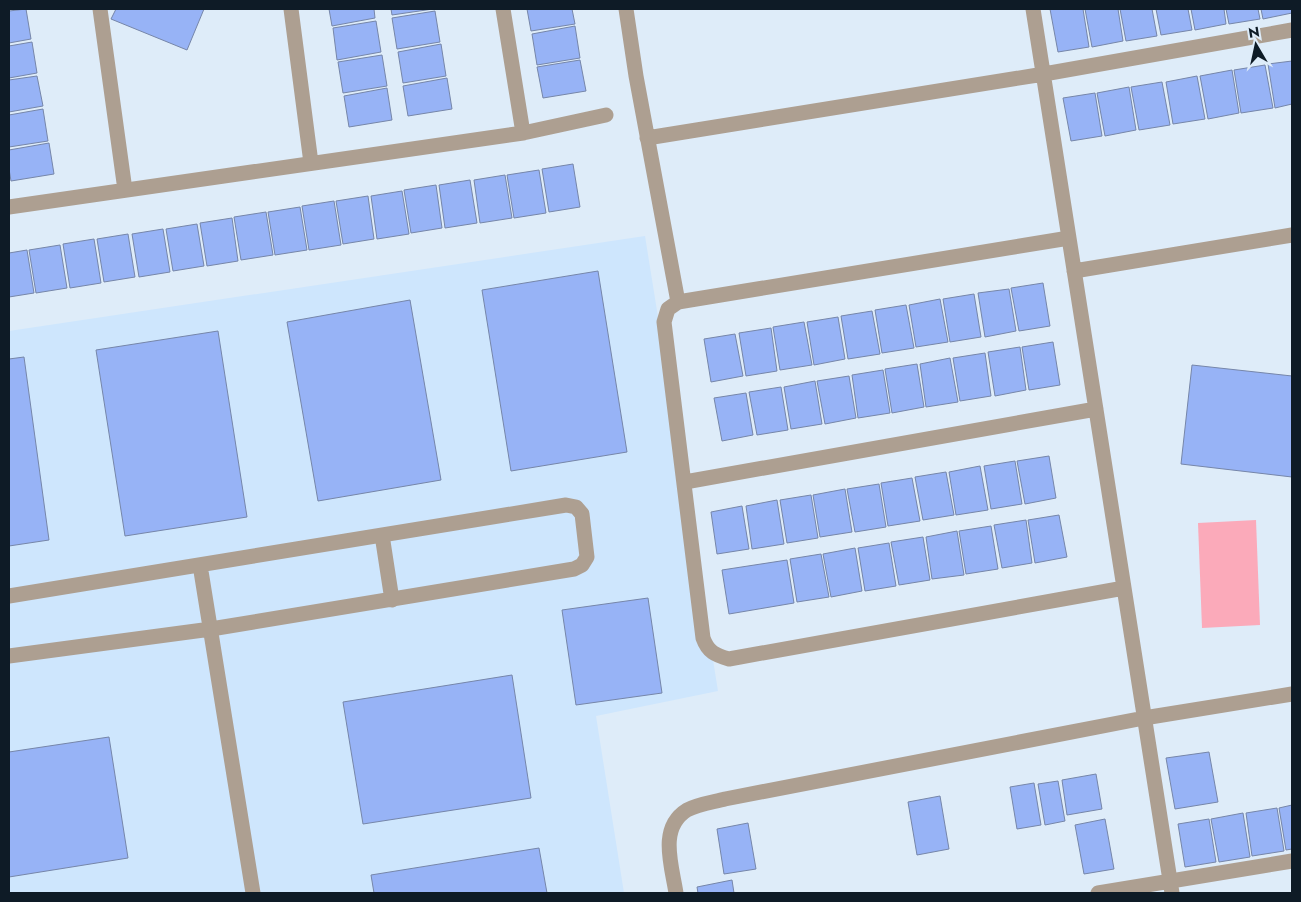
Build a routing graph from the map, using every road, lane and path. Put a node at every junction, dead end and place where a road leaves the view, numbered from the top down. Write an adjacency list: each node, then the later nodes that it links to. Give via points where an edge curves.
1 (100, 9): 12 (street)
2 (291, 9): 11 (street)
3 (503, 9): 9 (street)
4 (626, 9): 10 (street)
5 (1033, 9): 7 (street)
6 (1292, 30): 7 (street)
7 (1044, 74): 10 (street); 15 (street)
8 (606, 115): 9 (street)
9 (523, 133): 11 (street)
10 (647, 138): 17 (street)
11 (311, 163): 12 (street)
12 (125, 190): 13 (street)
13 (9, 207)
14 (1292, 235): 16 (street)
15 (1069, 238): 16 (street); 17 (street)
16 (1074, 271): 18 (street)
17 (678, 302): 19 (street, via 668,309 664,322)
18 (1096, 409): 19 (street); 22 (street)
19 (685, 482): 22 (street, via 703,638 707,649 728,659)
20 (382, 535): 21 (street); 24 (street); 24 (street, via 566,505 582,514 587,557 574,569)
21 (200, 564): 23 (street); 25 (street)
22 (1124, 588): 28 (street)
23 (9, 596)
24 (392, 600): 25 (street)
25 (211, 629): 26 (street); 31 (street)
26 (9, 656)
27 (1292, 694): 28 (street)
28 (1144, 718): 30 (street); 32 (street, via 725,799 688,810 671,828 668,840)
29 (1292, 861): 30 (street)
30 (1171, 887): 33 (street)
31 (253, 893)
32 (676, 893)
33 (1098, 893)

